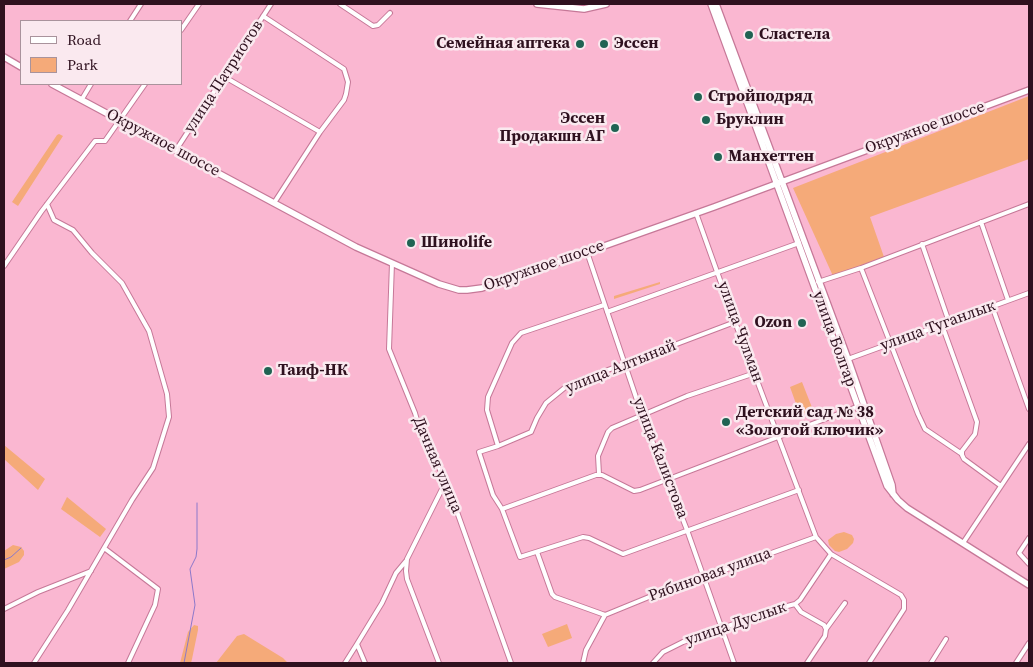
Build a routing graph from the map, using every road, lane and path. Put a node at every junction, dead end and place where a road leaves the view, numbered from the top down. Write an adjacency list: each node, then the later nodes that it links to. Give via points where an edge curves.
1 (141, 4): 11 (street)
2 (199, 4): 12 (street)
3 (271, 4): 10 (street, улица Патриотов)
4 (340, 4): 9 (street, via 373,26)
5 (538, 4): 6 (street, via 584,9)
6 (606, 4)
7 (711, 4): 24 (street)
8 (716, 4): 24 (street)
9 (390, 13)
10 (263, 16): 15 (street, улица Патриотов); 22 (street, via 344,70 348,82 344,100)
11 (131, 20)
12 (182, 29)
13 (4, 57): 14 (street)
14 (20, 66)
15 (223, 76): 22 (street); 23 (street, улица Патриотов)
16 (54, 85): 20 (street, Окружное шоссе)
17 (90, 85): 20 (street)
18 (143, 85): 21 (street)
19 (1029, 90): 24 (street, Окружное шоссе)
20 (82, 99): 21 (street, Окружное шоссе)
21 (120, 120): 23 (street, Окружное шоссе); 26 (street, via 105,141 95,141)
22 (320, 132): 25 (street)
23 (176, 150): 25 (street, Окружное шоссе)
24 (779, 182): 28 (street, Окружное шоссе); 30 (street, улица Болгар); 37 (street, улица Болгар)
25 (274, 203): 33 (street, Окружное шоссе, via 356,247)
26 (47, 204): 34 (street); 68 (street, via 54,220 73,230 122,283 148,330 167,394 169,417 152,468)
27 (1029, 204): 29 (street)
28 (696, 213): 32 (street, Окружное шоссе); 36 (street, улица Чулман)
29 (981, 222): 31 (street); 39 (street)
30 (799, 243): 36 (street); 50 (street, улица Болгар)
31 (922, 244): 35 (street); 44 (street)
32 (587, 252): 33 (street, Окружное шоссе, via 496,284 467,290 438,284); 40 (street, улица Калистова)
33 (392, 262): 59 (street, Дачная улица, via 389,349 421,434)
34 (4, 266)
35 (861, 268): 37 (street); 46 (street)
36 (718, 273): 42 (street); 43 (street, улица Чулман)
37 (818, 282): 47 (street, улица Болгар)
38 (1029, 293): 39 (street, улица Туганлык)
39 (1008, 300): 41 (street, улица Туганлык)
40 (604, 304): 42 (street, улица Калистова); 55 (street, via 521,333 516,338 487,401)
41 (992, 306): 44 (street, улица Туганлык); 51 (street)
42 (607, 312): 48 (street, улица Калистова)
43 (735, 322): 48 (street, улица Алтынай); 49 (street, улица Чулман)
44 (949, 322): 45 (street, улица Туганлык)
45 (942, 325): 46 (street, улица Туганлык); 56 (street, via 977,422 975,434)
46 (891, 344): 47 (street, улица Туганлык); 56 (street, via 925,428)
47 (848, 359): 62 (street, улица Болгар)
48 (625, 364): 52 (street, улица Калистова); 55 (street, улица Алтынай, via 568,385 546,403 532,432)
49 (755, 373): 52 (street); 53 (street, улица Чулман)
50 (858, 406): 53 (street); 62 (street, улица Болгар, via 887,486)
51 (1029, 409)
52 (642, 415): 57 (street, via 610,430 598,456); 58 (street, улица Калистова)
53 (778, 436): 58 (street); 61 (street, улица Чулман)
54 (1029, 444): 60 (street)
55 (498, 446): 63 (street, улица Алтынай, via 479,452 493,495)
56 (962, 454): 60 (street, via 964,459)
57 (599, 474): 58 (street, via 634,490); 63 (street)
58 (668, 480): 64 (street, улица Калистова)
59 (446, 481): 71 (street); 90 (street, Дачная улица)
60 (1001, 486): 67 (street)
61 (799, 490): 64 (street); 65 (street, улица Чулман)
62 (893, 494): 67 (street, улица Болгар, via 907,508)
63 (502, 509): 69 (street, via 520,557)
64 (687, 530): 69 (street, via 623,554 586,537); 74 (street, улица Калистова)
65 (816, 537): 70 (street, улица Чулман); 74 (street, Рябиновая улица)
66 (1029, 538): 72 (street, via 1019,553)
67 (963, 543): 75 (street, улица Болгар)
68 (104, 548): 73 (street); 86 (street, via 158,589 155,605)
69 (537, 552): 79 (street, via 555,598)
70 (831, 554): 77 (street, улица Дуслык); 95 (street, улица Чулман, via 901,595 904,600 904,609)
71 (407, 559): 84 (street); 89 (street, via 407,579)
72 (1029, 564)
73 (91, 571): 78 (street); 85 (street)
74 (704, 578): 79 (street, Рябиновая улица); 80 (street, улица Калистова)
75 (1029, 585)
76 (845, 602): 81 (street)
77 (795, 604): 80 (street, улица Дуслык); 81 (street, улица Дуслык)
78 (4, 609)
79 (605, 615): 91 (street)
80 (722, 628): 92 (street, улица Дуслык, via 668,649); 93 (street, улица Калистова)
81 (826, 629): 94 (street)
82 (946, 639): 96 (street)
83 (1029, 642): 97 (street)
84 (357, 644): 87 (street); 88 (street)
85 (34, 663)
86 (128, 663)
87 (345, 663)
88 (365, 663)
89 (439, 663)
90 (511, 663)
91 (583, 663)
92 (653, 663)
93 (734, 663)
94 (807, 663)
95 (869, 663)
96 (931, 663)
97 (1016, 663)

